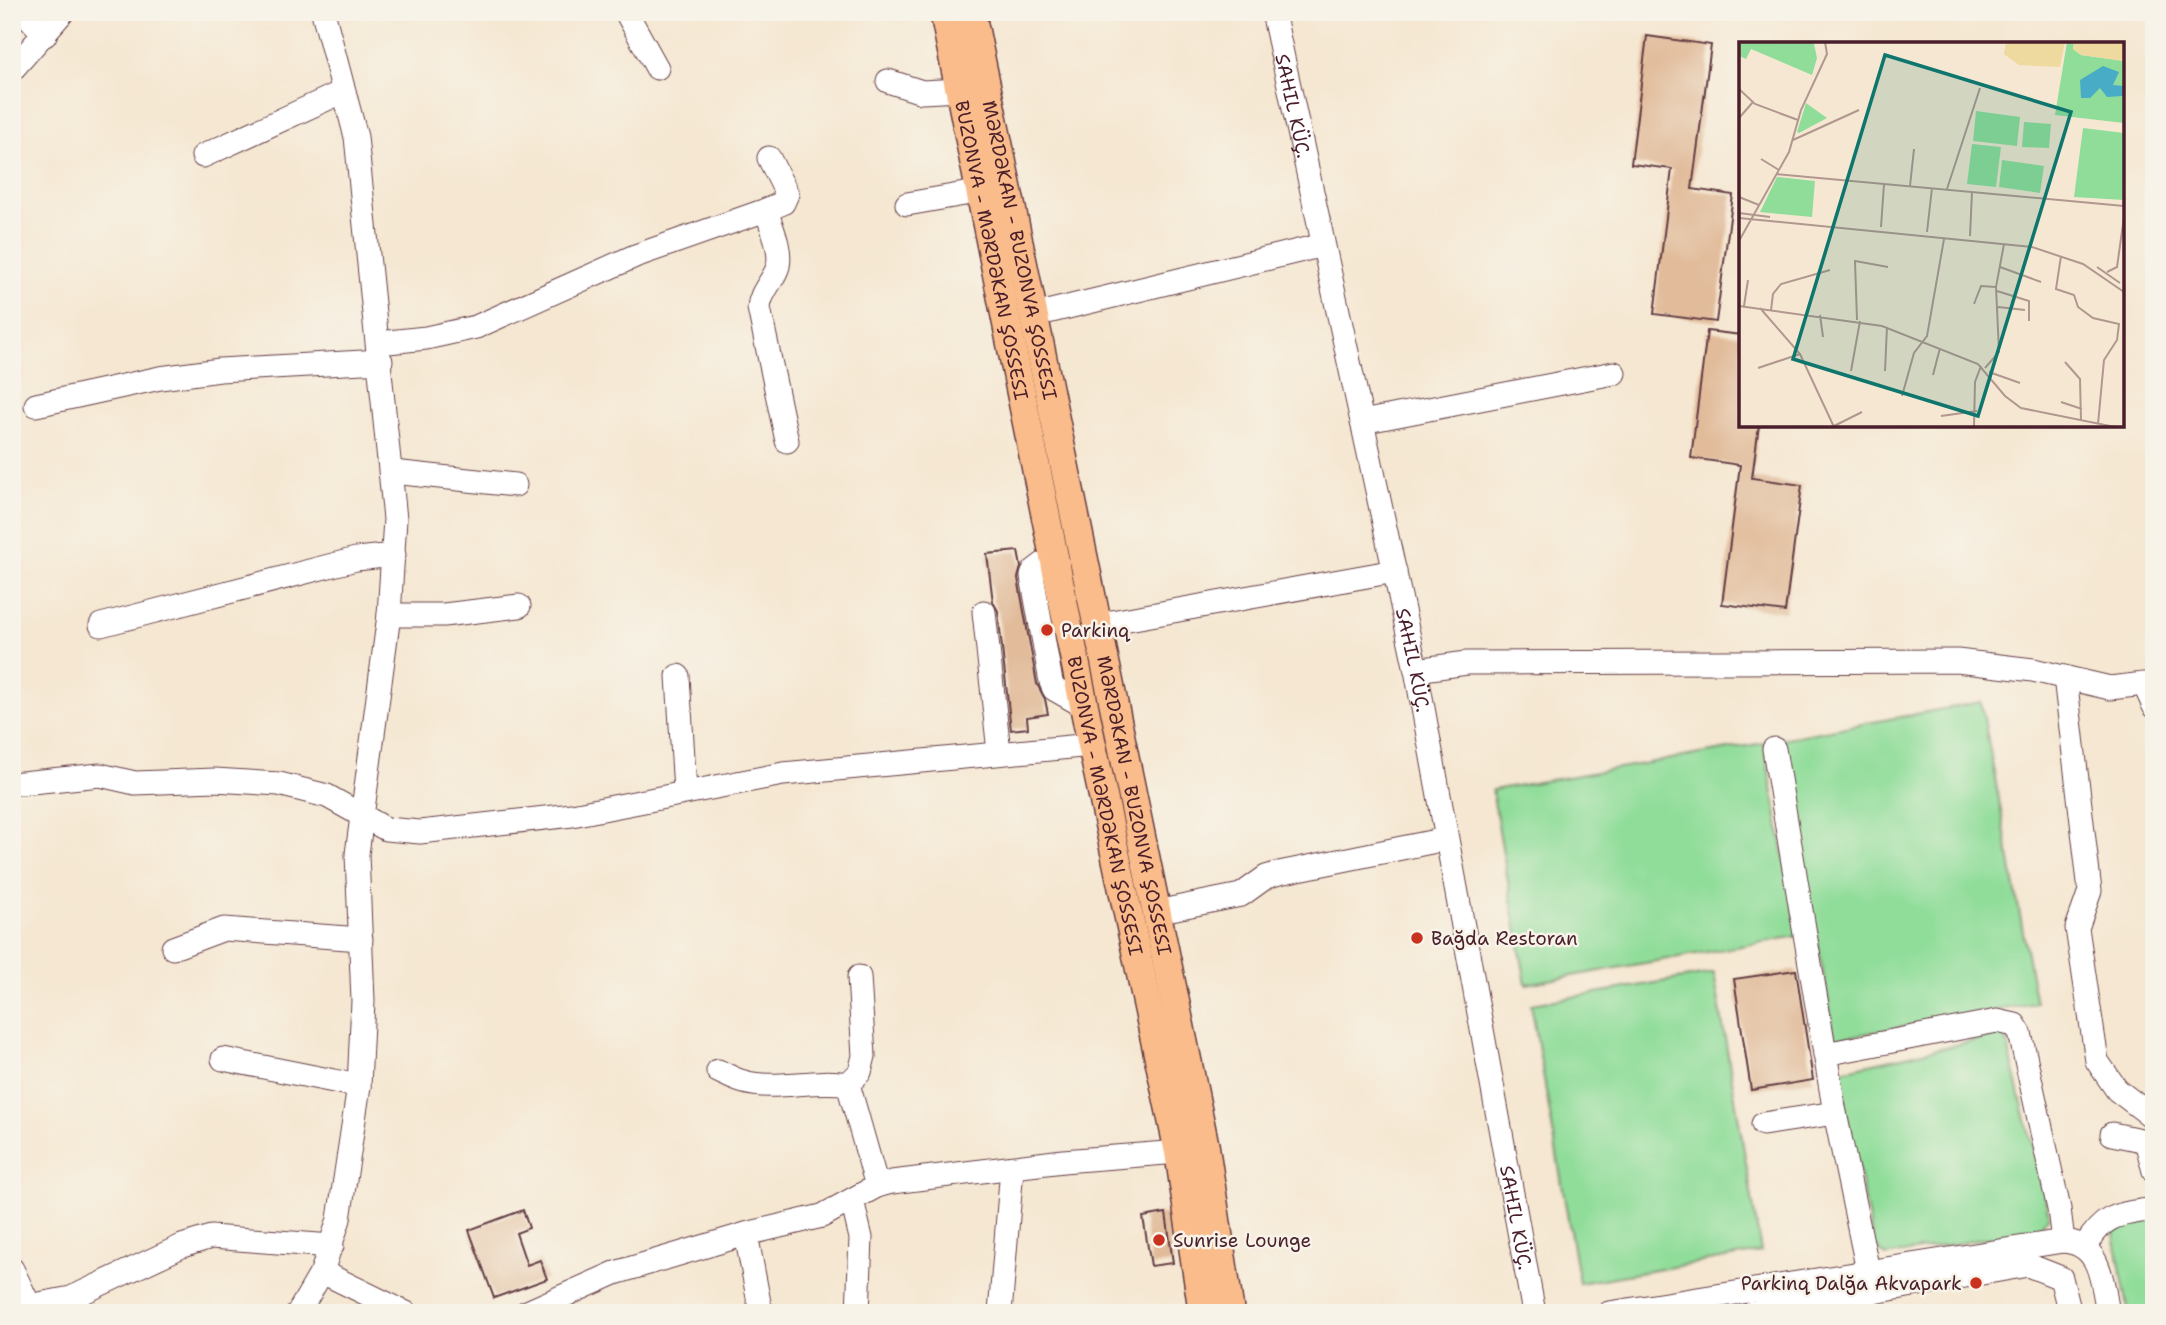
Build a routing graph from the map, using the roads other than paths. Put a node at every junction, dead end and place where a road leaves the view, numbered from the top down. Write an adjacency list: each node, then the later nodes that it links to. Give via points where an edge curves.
1 (24, 12): 8 (street)
2 (63, 12): 8 (street)
3 (323, 12): 13 (street)
4 (626, 12): 9 (street)
5 (943, 12): 12 (main road, BUZONVA - MƏRDƏKAN ŞOSSESI)
6 (971, 12): 20 (main road, MƏRDƏKAN - BUZONVA ŞOSSESI)
7 (1273, 12): 19 (street, SAHIL KÜÇ.)
8 (45, 35): 10 (street)
9 (657, 68)
10 (12, 69)
11 (888, 81): 12 (street, via 922,92)
12 (960, 90): 16 (main road, BUZONVA - MƏRDƏKAN ŞOSSESI)
13 (344, 91): 14 (street); 21 (street, via 356,137)
14 (203, 156)
15 (769, 158): 18 (street, via 787,194 783,203)
16 (982, 191): 17 (street); 39 (main road, BUZONVA - MƏRDƏKAN ŞOSSESI)
17 (907, 204)
18 (766, 210): 21 (street, via 635,257 476,327); 25 (street, via 779,265 759,308)
19 (1323, 245): 20 (street); 24 (street, SAHIL KÜÇ.)
20 (1035, 315): 34 (main road, MƏRDƏKAN - BUZONVA ŞOSSESI)
21 (380, 352): 23 (street, via 160,378); 26 (street)
22 (1614, 373): 24 (street)
23 (36, 405)
24 (1362, 422): 29 (street, SAHIL KÜÇ.)
25 (788, 440)
26 (393, 472): 27 (street); 28 (street)
27 (515, 485)
28 (394, 555): 32 (street); 33 (street, via 356,559)
29 (1395, 571): 34 (street); 35 (street, SAHIL KÜÇ.)
30 (519, 606): 32 (street, via 444,615)
31 (984, 611): 41 (street)
32 (389, 615): 44 (street)
33 (101, 625)
34 (1096, 625): 46 (main road, MƏRDƏKAN - BUZONVA ŞOSSESI)
35 (1416, 670): 37 (street, via 1468,663 1957,661); 45 (street, SAHIL KÜÇ.)
36 (677, 676): 43 (street)
37 (2065, 677): 38 (street, via 2110,688 2144,684); 56 (street, via 2090,891 2077,928 2097,1061 2117,1090)
38 (2154, 706)
39 (1092, 745): 41 (street); 59 (main road, BUZONVA - MƏRDƏKAN ŞOSSESI)
40 (1774, 749): 50 (street)
41 (999, 752): 43 (street, via 783,774)
42 (12, 784): 44 (street, via 100,775 135,783 215,780 279,784 327,796)
43 (685, 791): 44 (street, via 572,815 420,832 386,829)
44 (361, 813): 47 (street, via 356,876)
45 (1446, 839): 46 (street, via 1279,873 1241,895); 82 (street, SAHIL KÜÇ.)
46 (1156, 912): 81 (main road, MƏRDƏKAN - BUZONVA ŞOSSESI, via 1205,1147)
47 (361, 939): 48 (street, via 223,929); 54 (street)
48 (173, 948)
49 (859, 977): 53 (street, via 864,1056 860,1072)
50 (1825, 1054): 55 (street); 66 (street, via 1997,1021 2015,1025)
51 (223, 1059): 54 (street)
52 (718, 1071): 53 (street, via 759,1085 825,1080)
53 (848, 1084): 62 (street)
54 (359, 1086): 67 (street)
55 (1835, 1113): 57 (street); 70 (street)
56 (2154, 1118)
57 (1763, 1124)
58 (2112, 1134): 61 (street, via 2146,1141)
59 (1180, 1152): 60 (street); 80 (main road, BUZONVA - MƏRDƏKAN ŞOSSESI)
60 (1012, 1168): 62 (street); 79 (street)
61 (2154, 1171)
62 (877, 1186): 63 (street)
63 (852, 1200): 65 (street, via 822,1216); 78 (street, via 861,1238)
64 (2154, 1209): 68 (street, via 2108,1218)
65 (746, 1234): 76 (street, via 615,1273); 77 (street)
66 (2063, 1241): 68 (street); 70 (street)
67 (332, 1246): 71 (street); 72 (street, via 211,1237 71,1298)
68 (2085, 1246): 85 (street, via 2097,1264)
69 (12, 1269): 72 (street)
70 (1868, 1271): 74 (street)
71 (322, 1272): 73 (street); 75 (street)
72 (21, 1308)
73 (303, 1310)
74 (1617, 1312)
75 (405, 1313)
76 (525, 1313)
77 (761, 1313)
78 (858, 1313)
79 (1000, 1313)
80 (1203, 1313)
81 (1230, 1313)
82 (1534, 1313)
83 (1753, 1313): 84 (street, via 2028,1265 2061,1278)
84 (2070, 1313)
85 (2108, 1313)

